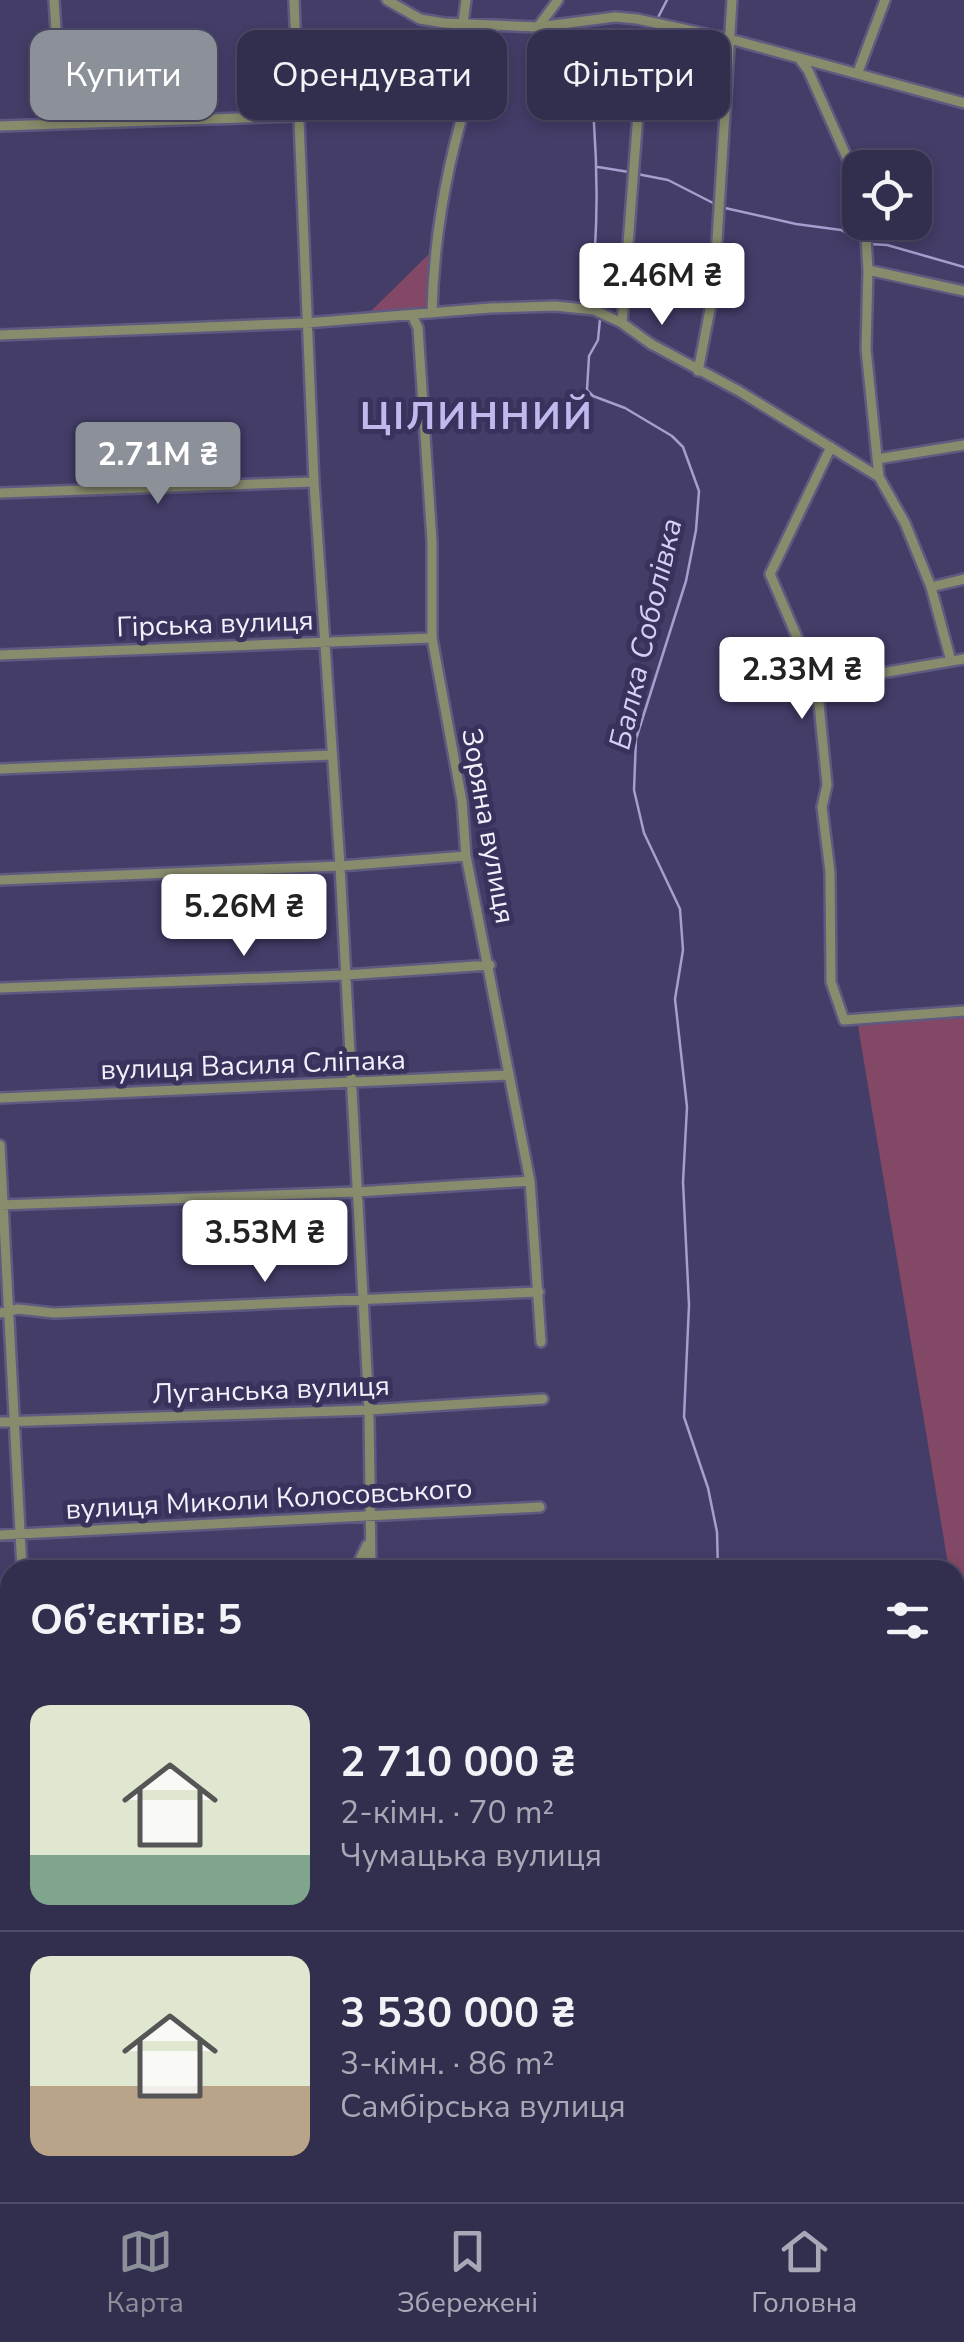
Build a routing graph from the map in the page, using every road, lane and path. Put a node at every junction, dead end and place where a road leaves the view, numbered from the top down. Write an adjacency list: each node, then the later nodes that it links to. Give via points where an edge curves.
1 (54, 0): 21 (street)
2 (294, 0): 12 (street)
3 (388, 0): 8 (street, via 420,19)
4 (466, 0): 8 (street)
5 (558, 0): 11 (street)
6 (732, 0): 14 (street)
7 (885, 0): 16 (street)
8 (463, 23): 9 (street)
9 (496, 26): 11 (street); 27 (street, via 476,68 452,169 434,252)
10 (662, 26): 11 (street, via 615,17); 13 (street); 29 (street, via 638,114)
11 (538, 27)
12 (295, 30)
13 (683, 30)
14 (730, 39): 15 (street)
15 (799, 58): 16 (street); 23 (street)
16 (858, 72): 17 (street)
17 (964, 103)
18 (237, 118): 21 (street)
19 (296, 120): 30 (street)
20 (725, 120): 32 (street, via 714,289)
21 (62, 122): 22 (street)
22 (0, 126)
23 (844, 150)
24 (866, 240): 25 (street)
25 (868, 270): 26 (street); 35 (street, via 866,349)
26 (964, 291)
27 (432, 312): 28 (street); 29 (street, via 555,306 594,310)
28 (412, 315): 30 (street); 41 (street, Зоряна вулиця, via 430,489)
29 (622, 322): 32 (street)
30 (306, 324): 31 (street); 37 (street)
31 (0, 334)
32 (698, 371): 34 (street)
33 (964, 445): 35 (street)
34 (831, 447): 36 (street); 46 (street, via 770,574)
35 (877, 460): 36 (street)
36 (879, 477): 40 (street)
37 (314, 482): 38 (street); 42 (street)
38 (0, 493)
39 (964, 579): 40 (street)
40 (931, 587): 45 (street)
41 (432, 638): 42 (street, Гірська вулиця); 49 (street, Зоряна вулиця)
42 (326, 642): 43 (street, Гірська вулиця); 47 (street)
43 (0, 655)
44 (964, 659): 45 (street)
45 (951, 661): 46 (street)
46 (818, 684): 55 (street, via 832,982 844,1020)
47 (332, 755): 48 (street); 50 (street)
48 (0, 769)
49 (466, 856): 50 (street); 52 (street, Зоряна вулиця)
50 (340, 866): 51 (street); 53 (street)
51 (0, 880)
52 (490, 965): 53 (street); 56 (street, Зоряна вулиця)
53 (345, 975): 54 (street); 57 (street)
54 (0, 988)
55 (964, 1011)
56 (509, 1075): 57 (street, вулиця Василя Сліпака); 60 (street, Зоряна вулиця)
57 (351, 1084): 58 (street, вулиця Василя Сліпака); 61 (street)
58 (0, 1098)
59 (0, 1145): 62 (street)
60 (530, 1181): 61 (street); 63 (street, Зоряна вулиця)
61 (357, 1192): 62 (street); 64 (street)
62 (2, 1205): 65 (street)
63 (540, 1292): 64 (street); 66 (street, Зоряна вулиця)
64 (361, 1300): 65 (street); 68 (street)
65 (4, 1311): 69 (street)
66 (541, 1342)
67 (542, 1399): 68 (street, Луганська вулиця)
68 (369, 1410): 69 (street, Луганська вулиця); 72 (street)
69 (14, 1421): 70 (street, Луганська вулиця); 73 (street)
70 (0, 1422)
71 (540, 1507): 72 (street, вулиця Миколи Колосовського)
72 (369, 1515): 73 (street, вулиця Миколи Колосовського); 75 (street)
73 (21, 1534): 74 (street, вулиця Миколи Колосовського); 76 (street)
74 (0, 1535)
75 (370, 1537): 77 (street); 78 (street)
76 (22, 1560)
77 (360, 1560)
78 (370, 1560)

